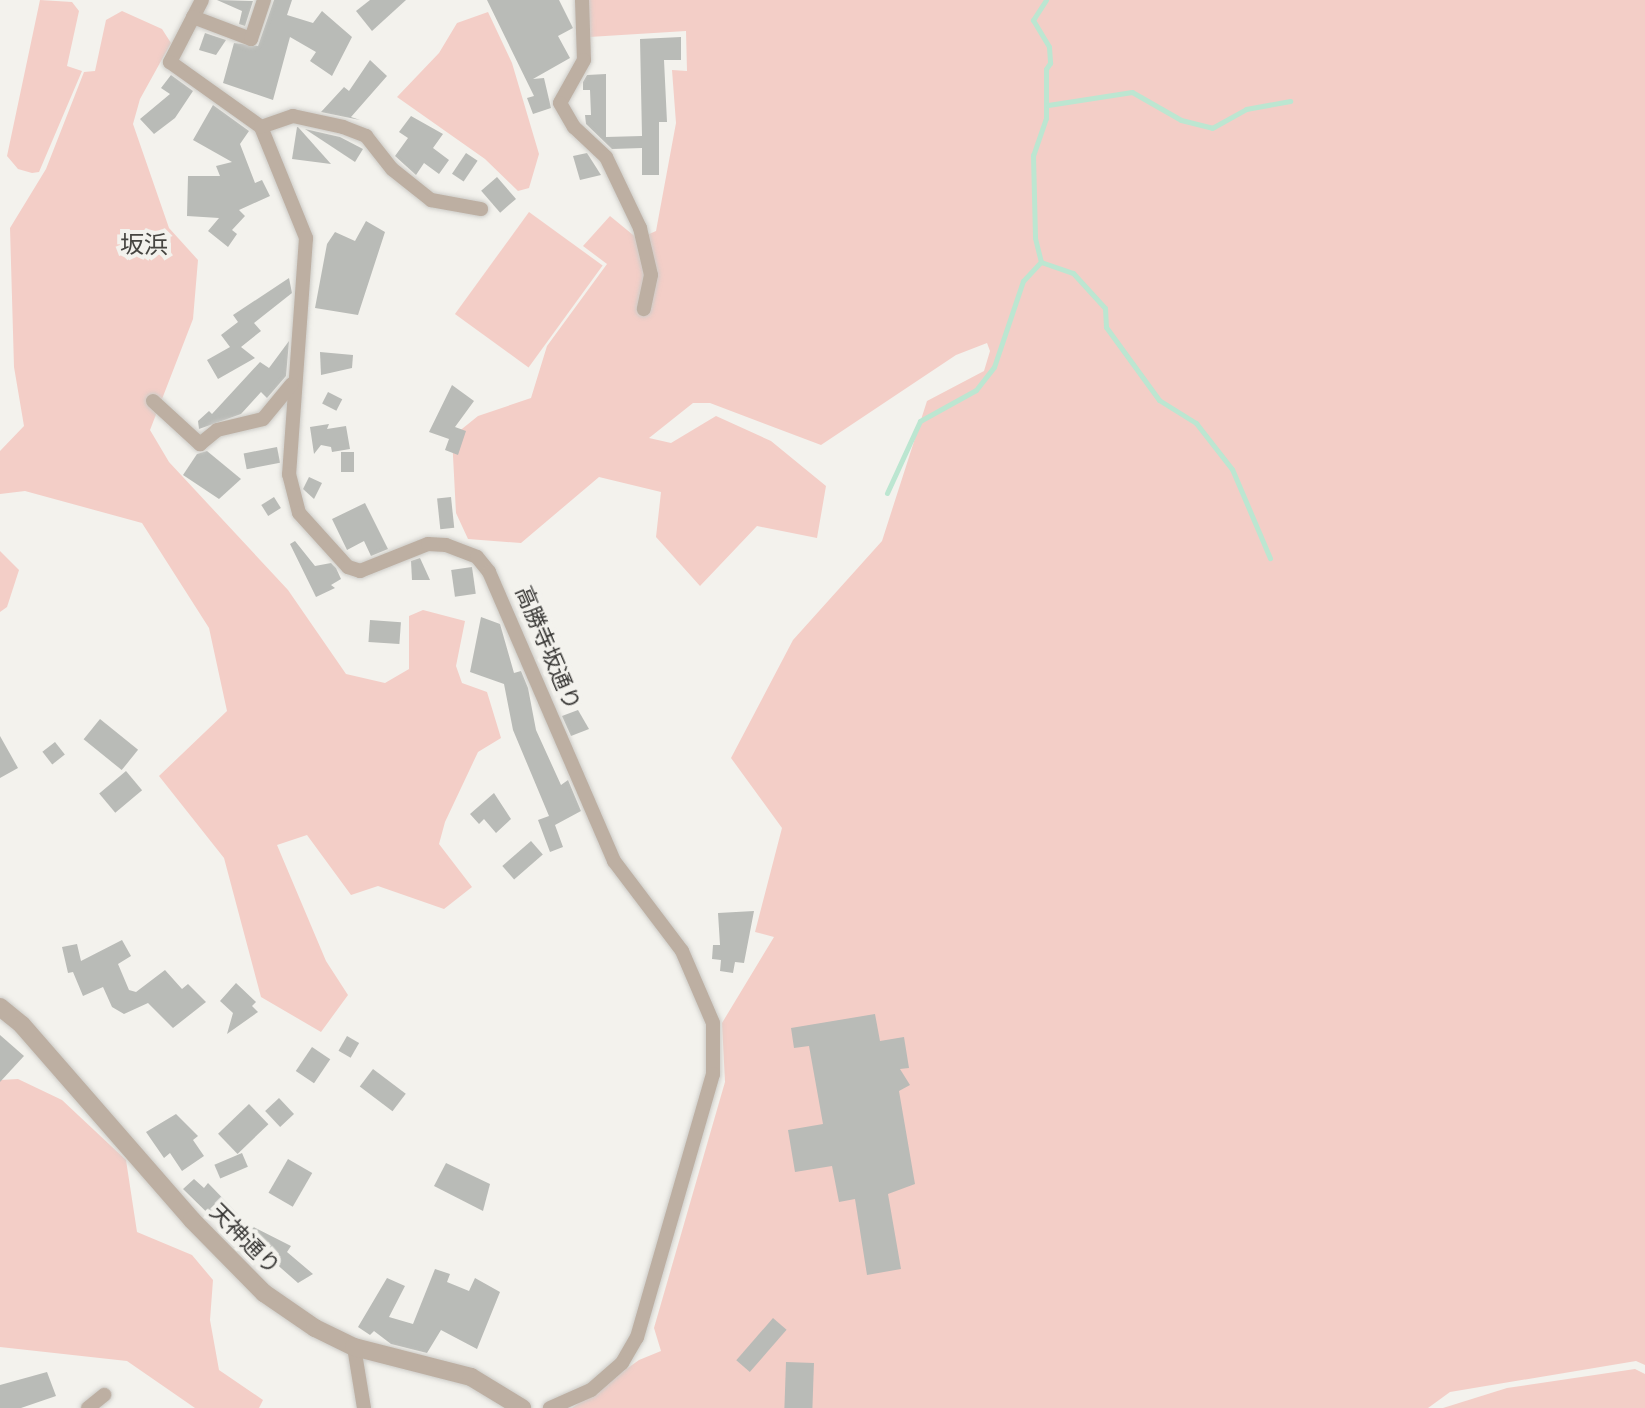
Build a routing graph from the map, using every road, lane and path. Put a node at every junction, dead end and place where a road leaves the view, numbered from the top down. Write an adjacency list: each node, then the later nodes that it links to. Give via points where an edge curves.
1 (202, 0): 4 (street)
2 (264, 0): 4 (street, via 251,39)
3 (582, 0): 7 (street, via 584,60 560,103 574,127 606,157 640,228 651,275)
4 (193, 17): 5 (street, via 170,62)
5 (261, 127): 6 (street, via 293,116 343,127 366,136 392,169 431,200); 8 (street, 高勝寺坂通り, via 306,238)
6 (481, 209)
7 (644, 309)
8 (292, 384): 9 (street, via 263,419 217,430 200,444); 16 (street, 高勝寺坂通り, via 289,474 308,527 348,567 360,571 428,544 462,549 489,572 614,861 682,951 713,1023 713,1074 637,1337 622,1363 591,1390)
9 (153, 401)
10 (0, 1007): 11 (street, 天神通り, via 264,1293)
11 (354, 1347): 14 (street); 15 (street, 天神通り, via 471,1377)
12 (104, 1395): 13 (street)
13 (89, 1408)
14 (364, 1408)
15 (522, 1408)
16 (550, 1408)

